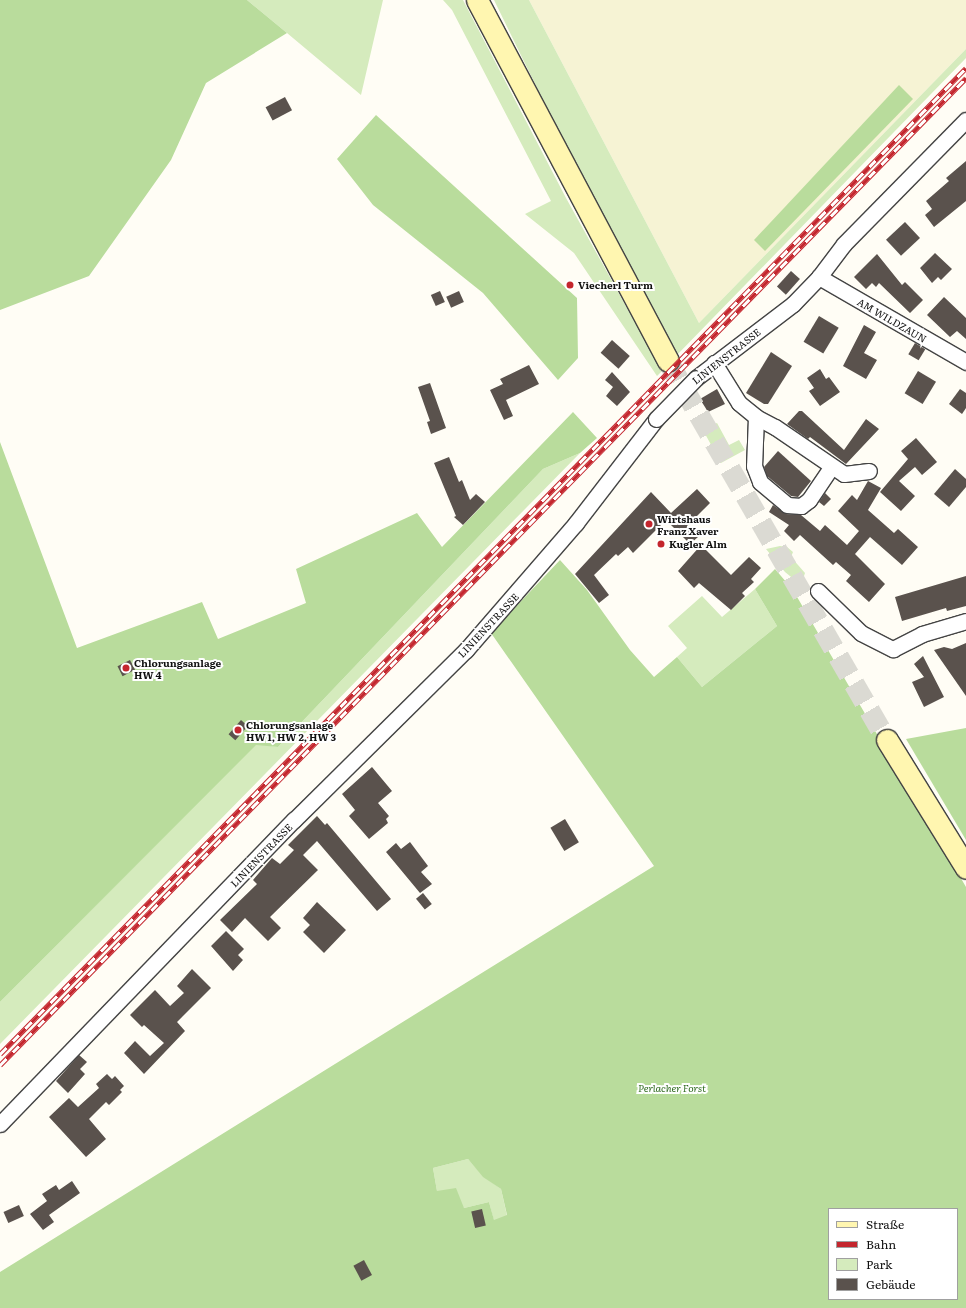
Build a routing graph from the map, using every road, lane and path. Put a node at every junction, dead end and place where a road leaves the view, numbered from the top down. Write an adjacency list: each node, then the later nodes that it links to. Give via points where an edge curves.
1 (477, 0): 4 (main road)
2 (966, 120): 3 (street, LINIENSTRASSE, via 844,244)
3 (819, 277): 5 (street, AM WILDZAUN); 6 (street, LINIENSTRASSE, via 793,304)
4 (668, 361)
5 (966, 362)
6 (714, 363): 7 (street, via 739,403); 14 (street, LINIENSTRASSE, bridge, via 656,419 569,532 466,650 294,820)
7 (756, 417): 8 (street, via 776,427); 8 (street, via 754,466 760,482 787,505 801,506 809,500)
8 (831, 467): 9 (street, via 844,474)
9 (869, 471)
10 (818, 592): 11 (street, via 861,633 894,649 922,634)
11 (966, 621)
12 (887, 740): 13 (main road)
13 (966, 868)
14 (0, 1124)

